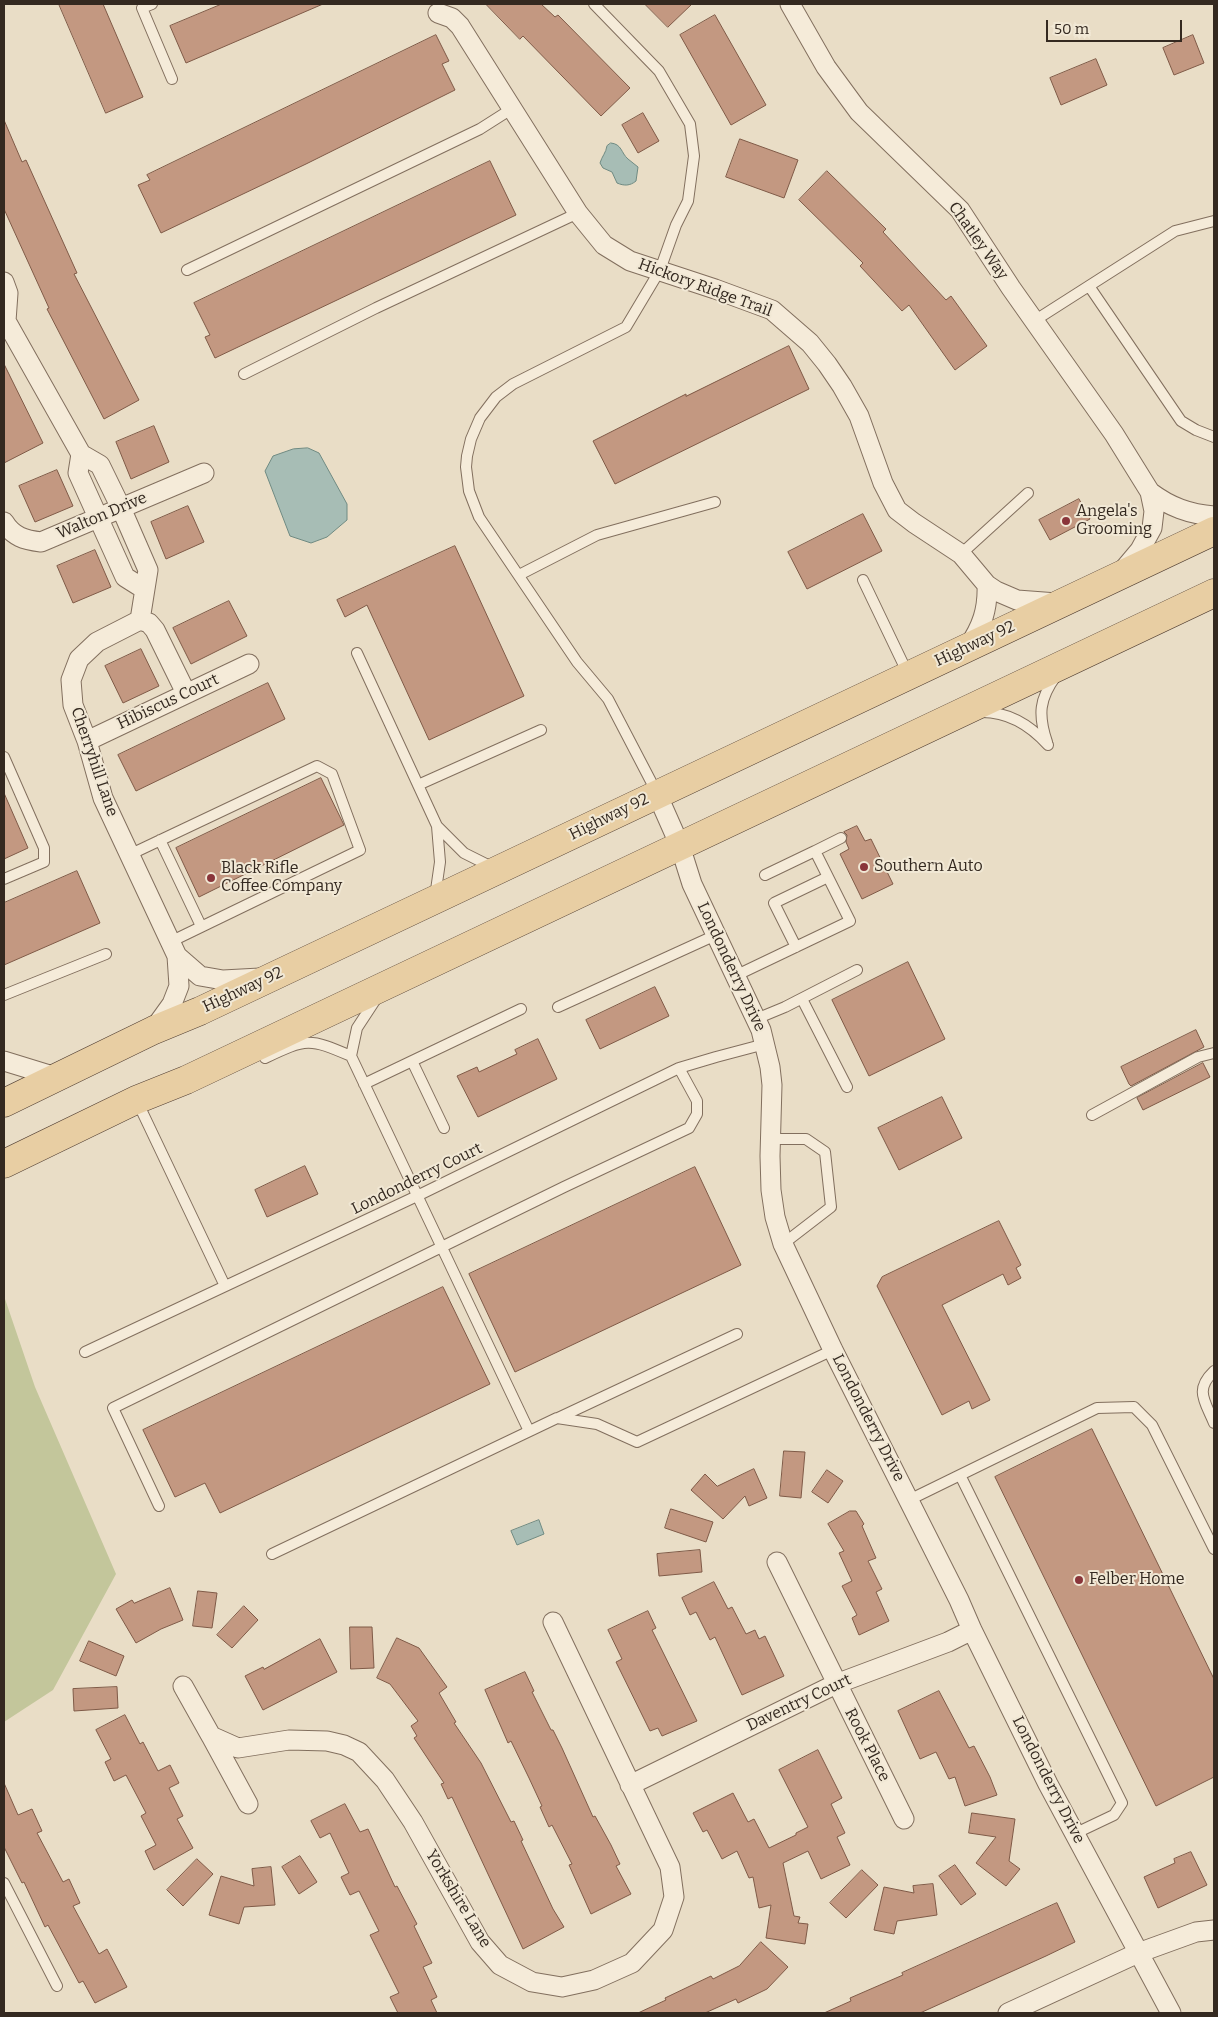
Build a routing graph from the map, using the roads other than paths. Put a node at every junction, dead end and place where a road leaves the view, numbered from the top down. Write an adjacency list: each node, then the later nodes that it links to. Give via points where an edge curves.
1 (594, 4): 10 (lane, via 659,71 690,124 694,156 688,201)
2 (790, 4): 14 (street, Chatley Way, via 826,66 859,112 960,210)
3 (145, 5): 5 (lane)
4 (438, 14): 6 (street, Hickory Ridge Trail, via 452,18 460,26)
5 (172, 79)
6 (513, 108): 7 (street, Hickory Ridge Trail); 9 (lane, via 480,129)
7 (578, 212): 10 (street, Hickory Ridge Trail, via 604,245 630,261); 15 (lane)
8 (1214, 221): 12 (lane, via 1175,231)
9 (187, 270)
10 (660, 270): 27 (street, Hickory Ridge Trail, via 772,310 810,343 859,416 883,483 897,510); 28 (lane, via 626,327 514,384 496,397 480,418 467,456 466,481 479,517)
11 (4, 282): 13 (street, via 8,293)
12 (1089, 286): 14 (lane); 16 (lane, via 1182,421)
13 (5, 320): 17 (street)
14 (1034, 321): 19 (street, Chatley Way, via 1114,434)
15 (244, 374)
16 (1214, 437)
17 (81, 454): 22 (street, via 100,465); 24 (street, via 78,473)
18 (204, 472): 22 (street, Walton Drive)
19 (1150, 492): 23 (street, Chatley Way, via 1176,509); 29 (street, Chatley Way, via 1154,511 1152,528 1140,550)
20 (1028, 493): 27 (lane)
21 (715, 502): 28 (lane, via 597,535)
22 (121, 508): 24 (street, Walton Drive); 32 (street, via 148,570)
23 (1214, 516)
24 (99, 519): 25 (street, Walton Drive, via 41,542 22,539); 32 (street, via 125,577)
25 (4, 522)
26 (1214, 531): 29 (main road, Highway 92)
27 (961, 554): 31 (street, Hickory Ridge Trail)
28 (519, 575): 47 (lane, via 577,662 608,700)
29 (1116, 577): 34 (main road, Highway 92)
30 (863, 580): 40 (lane)
31 (987, 585): 34 (street, Hickory Ridge Trail, via 1016,600); 36 (street, via 985,613)
32 (144, 589): 35 (street)
33 (1214, 593): 39 (main road)
34 (1060, 603): 36 (main road, Highway 92)
35 (140, 620): 41 (street, via 150,623 155,630); 44 (street, Cherryhill Lane, via 97,642 79,660 71,680 73,705)
36 (967, 648): 40 (main road, Highway 92)
37 (357, 653): 46 (lane)
38 (249, 664): 41 (street, Hibiscus Court)
39 (1065, 664): 42 (main road); 42 (lane, via 1050,684 1041,705 1048,745 1027,726 1001,714)
40 (909, 675): 47 (main road, Highway 92)
41 (186, 694): 44 (street, Hibiscus Court)
42 (961, 713): 51 (main road)
43 (541, 730): 46 (lane)
44 (87, 740): 53 (street, Cherryhill Lane, via 103,798)
45 (4, 757): 57 (lane, via 44,848 44,862)
46 (418, 785): 48 (lane)
47 (657, 794): 51 (street, Londonderry Drive); 54 (main road, Highway 92)
48 (437, 826): 54 (lane, via 464,853); 58 (lane, via 440,862)
49 (841, 838): 52 (lane)
50 (160, 840): 53 (lane); 59 (lane); 59 (lane, via 317,766 332,774 360,850)
51 (680, 846): 60 (street, Londonderry Drive, via 692,884); 67 (main road)
52 (815, 851): 55 (lane); 56 (lane)
53 (129, 854): 62 (street, Cherryhill Lane)
54 (497, 870): 58 (main road, Highway 92)
55 (764, 875)
56 (828, 877): 61 (lane, via 850,921); 61 (lane, via 774,903)
57 (4, 879)
58 (435, 900): 66 (main road, Highway 92)
59 (201, 926): 62 (lane)
60 (718, 934): 65 (street, Londonderry Drive); 70 (lane)
61 (796, 947): 65 (lane)
62 (173, 949): 66 (street, via 200,976 223,980); 73 (street, via 179,986 172,1004)
63 (106, 954): 68 (lane)
64 (857, 970): 69 (lane)
65 (737, 975): 72 (street, Londonderry Drive)
66 (269, 978): 73 (main road, Highway 92)
67 (387, 984): 76 (lane, via 357,1028); 84 (main road, via 195,1083)
68 (4, 995)
69 (802, 999): 72 (lane); 83 (lane)
70 (558, 1007)
71 (521, 1009): 78 (lane)
72 (756, 1018): 74 (street, Londonderry Drive)
73 (154, 1030): 81 (main road, Highway 92)
74 (765, 1044): 80 (lane, Londonderry Court); 88 (street, Londonderry Drive, via 772,1085)
75 (1214, 1054): 86 (lane, via 1198,1057)
76 (351, 1056): 79 (lane, via 318,1043 302,1043); 82 (lane)
77 (4, 1061): 81 (street)
78 (412, 1061): 82 (lane); 87 (lane)
79 (256, 1062)
80 (679, 1068): 90 (lane, Londonderry Court); 92 (lane, via 697,1101 697,1114 689,1128)
81 (56, 1077): 85 (main road, Highway 92)
82 (364, 1084): 90 (lane)
83 (847, 1087)
84 (136, 1100): 89 (main road); 93 (lane)
85 (4, 1103)
86 (1092, 1115)
87 (444, 1128)
88 (771, 1139): 91 (street, Londonderry Drive, via 771,1190); 91 (lane, via 806,1139 825,1152 831,1207)
89 (4, 1164)
90 (417, 1196): 92 (lane); 93 (lane, Londonderry Court)
91 (783, 1244): 95 (street, Londonderry Drive)
92 (443, 1247): 100 (lane); 103 (lane, via 113,1408)
93 (225, 1286): 96 (lane, Londonderry Court)
94 (737, 1334): 98 (lane)
95 (833, 1350): 98 (lane, via 638,1442 597,1424); 102 (street, Londonderry Drive)
96 (85, 1352)
97 (1214, 1371): 99 (lane, via 1206,1379 1202,1393)
98 (557, 1418): 100 (lane)
99 (1214, 1423)
100 (529, 1431): 105 (lane)
101 (961, 1477): 102 (lane); 104 (lane, via 1097,1408 1134,1407 1152,1425); 115 (lane, via 1122,1803 1114,1815)
102 (909, 1500): 108 (street, Londonderry Drive)
103 (159, 1506)
104 (1214, 1549)
105 (272, 1554)
106 (777, 1562): 109 (street, Rook Place)
107 (553, 1622): 112 (street, Yorkshire Lane)
108 (972, 1630): 109 (street, Daventry Court); 115 (street, Londonderry Drive)
109 (836, 1684): 112 (street, Daventry Court); 114 (street, Rook Place)
110 (184, 1686): 111 (street)
111 (211, 1736): 112 (street, Yorkshire Lane, via 238,1748 289,1740 327,1741 358,1752 385,1780 413,1822 480,1942 508,1970 532,1982 562,1987 594,1980 632,1963 663,1930 674,1898 670,1867); 113 (street)
112 (630, 1785)
113 (248, 1804)
114 (904, 1818)
115 (1074, 1834): 118 (street, Londonderry Drive)
116 (4, 1885): 119 (lane)
117 (1214, 1930): 118 (street, via 1196,1932)
118 (1138, 1952): 120 (street); 121 (street, Londonderry Drive)
119 (57, 1986)
120 (1008, 2013)
121 (1171, 2013)

